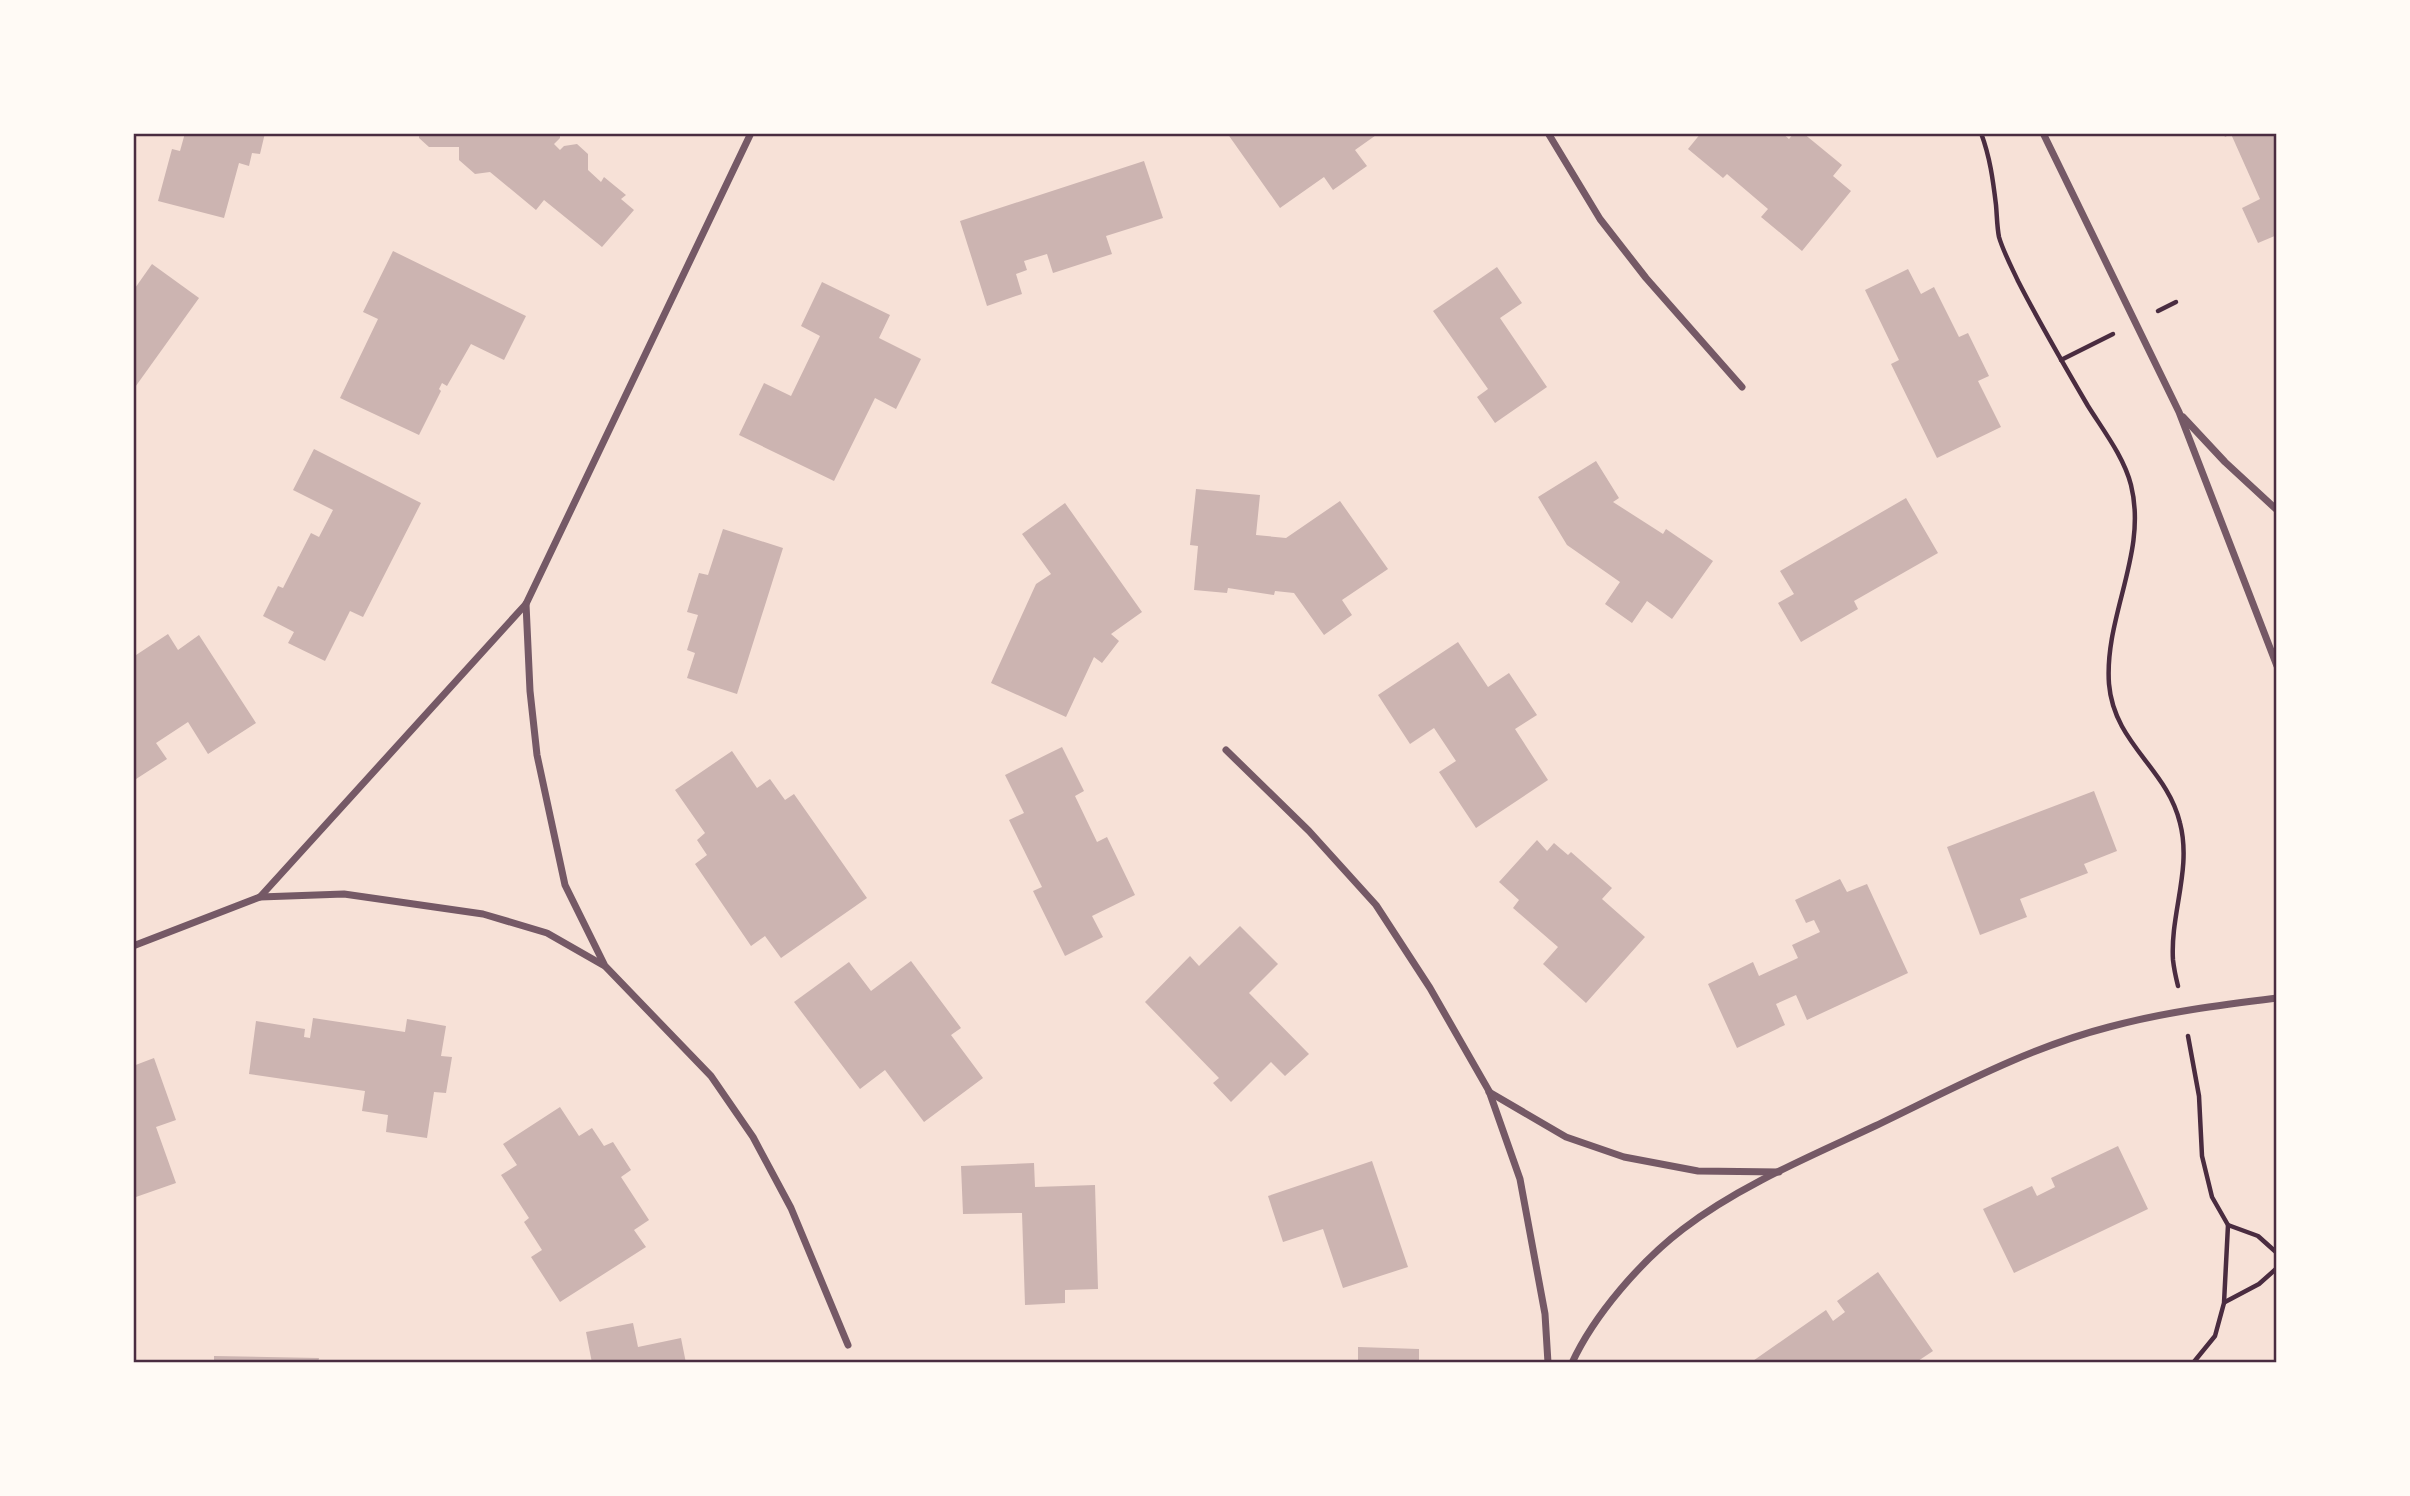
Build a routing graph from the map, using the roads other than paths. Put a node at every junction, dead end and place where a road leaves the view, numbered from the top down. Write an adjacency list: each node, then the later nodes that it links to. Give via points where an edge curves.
1 (751, 133): 7 (street)
2 (1548, 133): 4 (street, via 1600,219)
3 (2043, 133): 5 (street)
4 (1742, 387)
5 (2179, 412): 6 (street); 8 (street)
6 (2277, 510)
7 (526, 604): 10 (street); 12 (street, via 530,691 550,821 565,885)
8 (2277, 666)
9 (1226, 750): 14 (street, via 1376,905)
10 (260, 897): 11 (street); 12 (street, via 344,894 483,914 547,933)
11 (133, 946)
12 (605, 966): 16 (street, via 710,1076 753,1137 791,1208)
13 (2277, 998): 15 (street, via 2182,1010 2027,1053)
14 (1489, 1091): 15 (street, via 1566,1137 1624,1157 1698,1171); 17 (street, via 1520,1179 1545,1314)
15 (1783, 1172): 18 (street, via 1737,1194 1683,1229 1605,1308)
16 (848, 1345)
17 (1549, 1363)
18 (1572, 1363)

